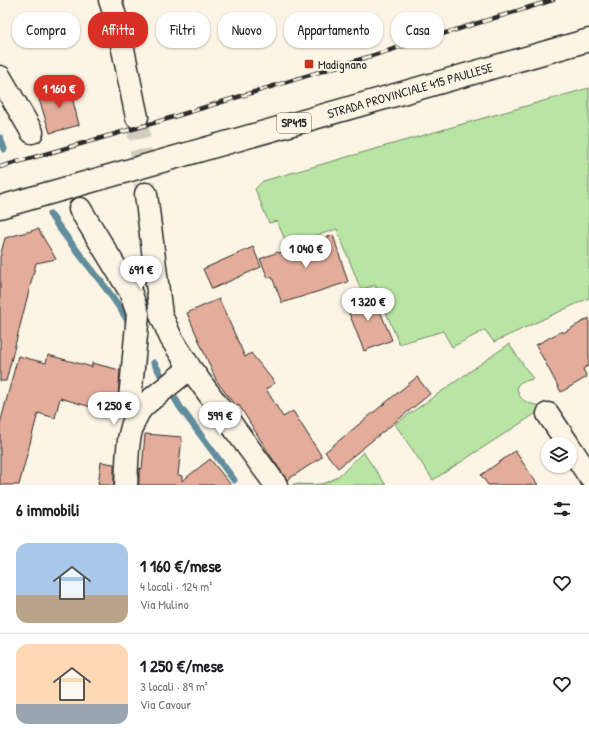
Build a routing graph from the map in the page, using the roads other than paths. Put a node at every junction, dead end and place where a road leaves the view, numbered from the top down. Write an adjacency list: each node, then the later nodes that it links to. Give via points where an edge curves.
1 (110, 0): 4 (street, via 122,43)
2 (589, 40): 7 (street, STRADA PROVINCIALE 415 PAULLESE / SP415)
3 (0, 78): 5 (street)
4 (137, 117)
5 (32, 132)
6 (146, 194): 9 (street, via 161,315)
7 (0, 207)
8 (80, 209): 10 (street, via 130,291 138,314 130,399)
9 (185, 372): 10 (street); 16 (street)
10 (137, 413): 15 (street, via 130,434)
11 (548, 414): 12 (street)
12 (563, 437)
13 (577, 458): 14 (street)
14 (589, 476)
15 (126, 485)
16 (276, 485)

